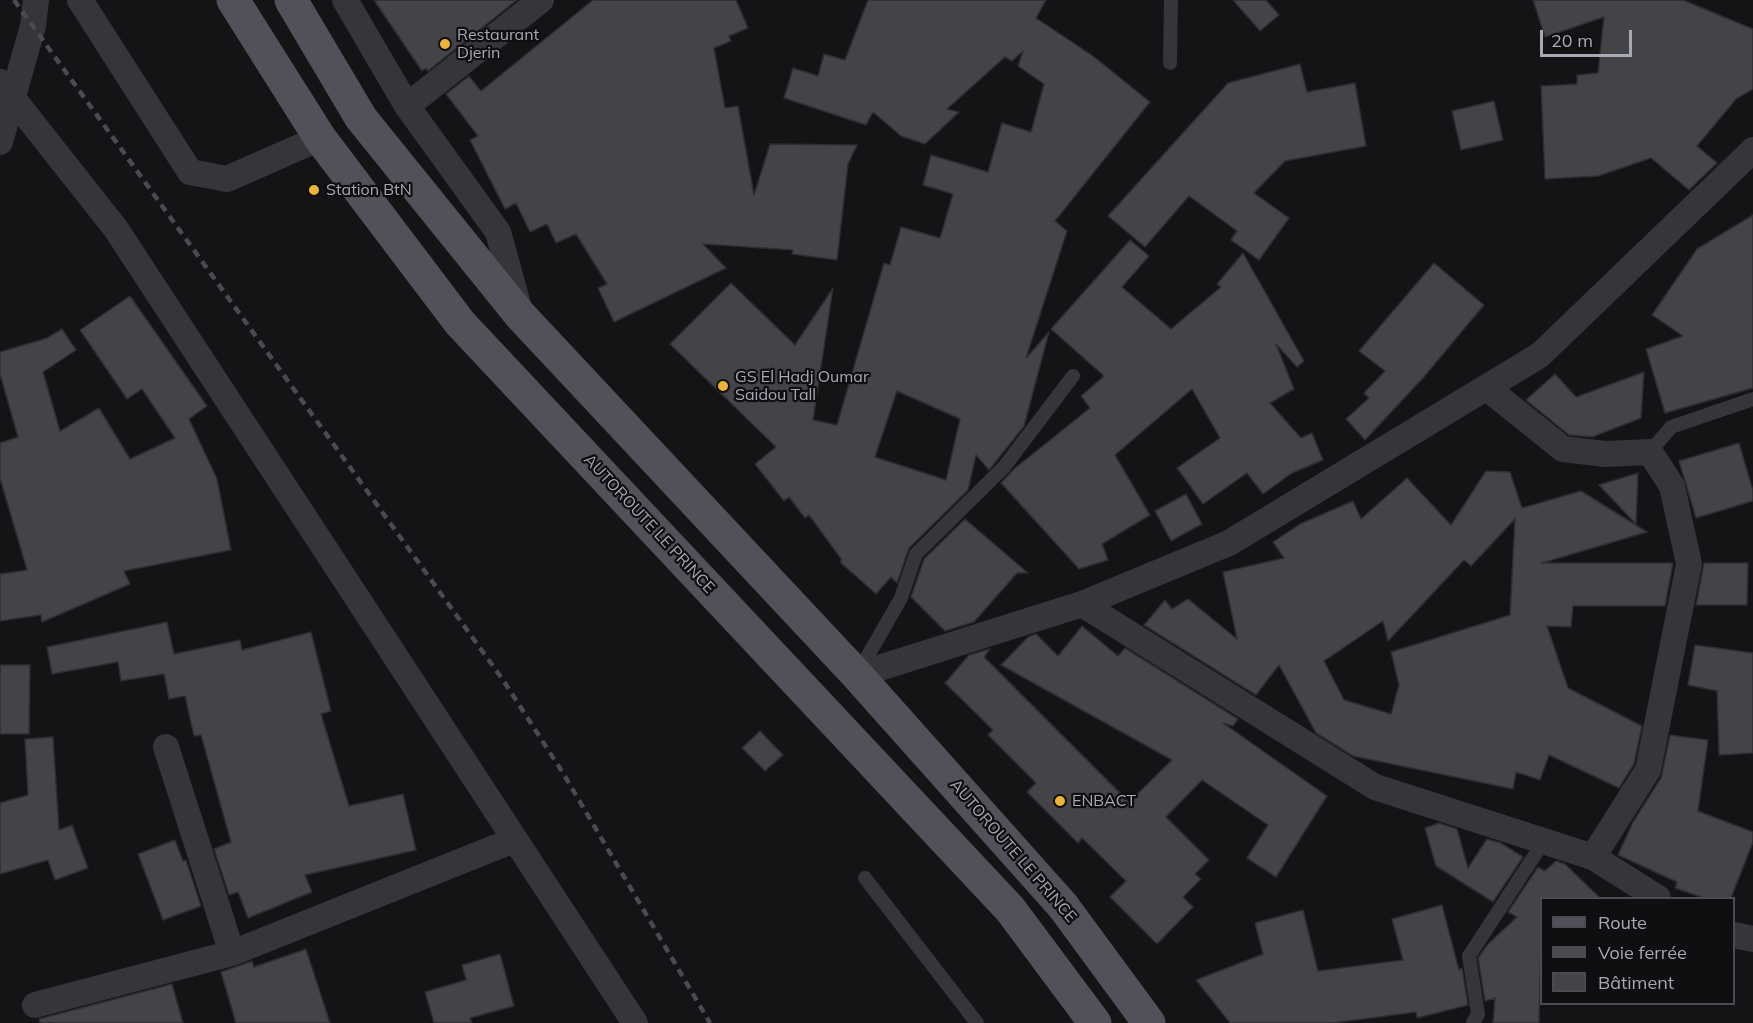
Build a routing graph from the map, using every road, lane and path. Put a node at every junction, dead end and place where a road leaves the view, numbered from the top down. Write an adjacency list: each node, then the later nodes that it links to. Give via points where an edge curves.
1 (36, 0): 9 (street, via 33,26)
2 (80, 0): 11 (street, via 190,172 227,178)
3 (233, 0): 11 (main road, AUTOROUTE LE PRINCE)
4 (291, 0): 14 (main road, AUTOROUTE LE PRINCE, via 361,118)
5 (345, 0): 10 (street)
6 (541, 0): 10 (street)
7 (1170, 0): 8 (lane)
8 (1170, 63)
9 (6, 89): 12 (street); 22 (street, via 116,229)
10 (407, 106): 14 (street, via 498,232)
11 (320, 138): 33 (main road, AUTOROUTE LE PRINCE, via 460,323 1010,909)
12 (0, 142)
13 (1753, 150): 16 (street, via 1540,355)
14 (520, 315): 20 (main road, AUTOROUTE LE PRINCE)
15 (1073, 376): 20 (lane, via 1004,467 916,554 901,598)
16 (1487, 388): 18 (street, via 1563,449 1605,454); 19 (street, via 1229,543)
17 (1753, 399): 18 (lane, via 1671,427)
18 (1650, 452): 24 (street, via 1672,486 1689,564 1648,770)
19 (1082, 604): 20 (street); 23 (street, via 1374,788)
20 (857, 675): 34 (main road, AUTOROUTE LE PRINCE, via 1063,906)
21 (166, 747): 29 (street)
22 (513, 840): 29 (street); 31 (street)
23 (1544, 841): 24 (street); 35 (lane, via 1469,956 1478,1014)
24 (1593, 857): 26 (street)
25 (865, 879): 32 (lane)
26 (1656, 897)
27 (1735, 935): 28 (street)
28 (1753, 939)
29 (232, 953): 30 (street)
30 (35, 1005)
31 (635, 1023)
32 (977, 1023)
33 (1095, 1023)
34 (1149, 1023)
35 (1473, 1023)

